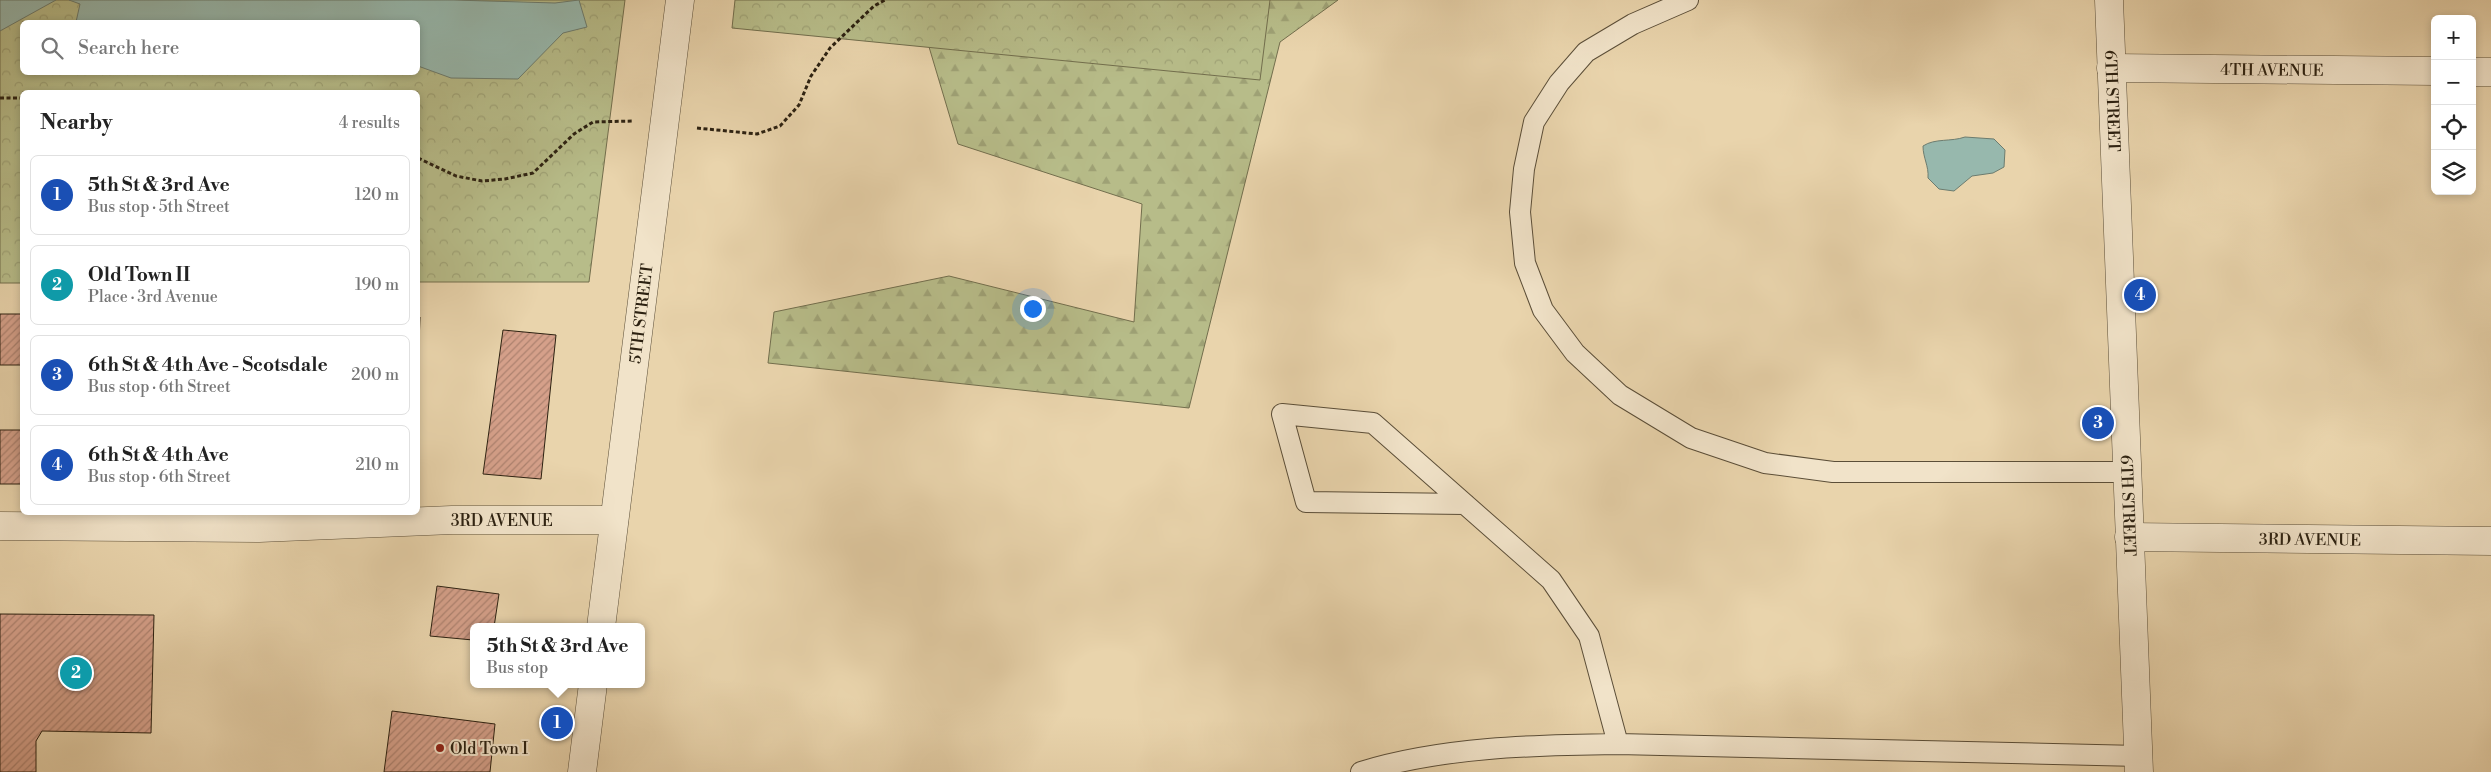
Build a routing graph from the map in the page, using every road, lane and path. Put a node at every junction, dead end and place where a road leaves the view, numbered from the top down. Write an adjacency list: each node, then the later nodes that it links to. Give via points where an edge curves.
1 (680, 0): 12 (street, 5TH STREET)
2 (1688, 0): 10 (lane, via 1633,24 1586,52 1559,82 1534,122 1524,168 1520,212 1525,263 1543,310 1575,353 1620,395 1691,438 1765,463 1833,472)
3 (2109, 0): 4 (street, 6TH STREET)
4 (2111, 68): 5 (street, 4TH AVENUE); 10 (street, 6TH STREET)
5 (2431, 71)
6 (2476, 72): 7 (street)
7 (2491, 72)
8 (0, 98): 9 (path)
9 (20, 98)
10 (2127, 472): 14 (street, 6TH STREET)
11 (1465, 504): 11 (lane, via 1306,502 1282,414 1373,423); 18 (lane, via 1551,580 1589,636)
12 (614, 520): 13 (street, 3RD AVENUE, via 452,520 259,528); 16 (street, 5TH STREET)
13 (0, 526)
14 (2129, 537): 15 (street, 3RD AVENUE); 19 (street, 6TH STREET)
15 (2491, 541)
16 (601, 623)
17 (592, 688): 20 (street)
18 (1618, 744): 19 (lane); 21 (lane, via 1469,751)
19 (2139, 764)
20 (582, 772)
21 (1361, 772)

